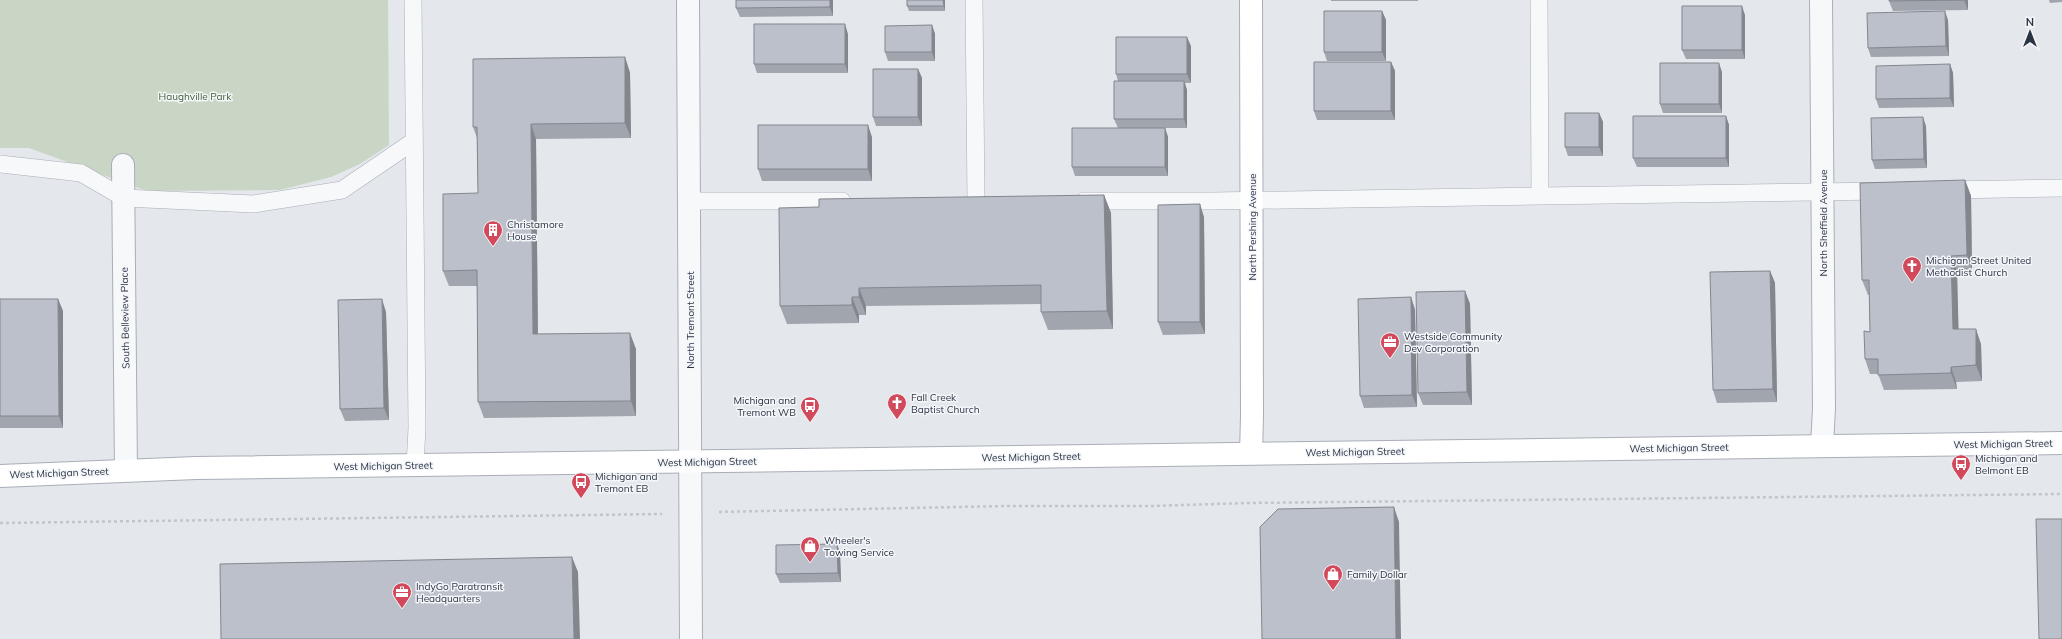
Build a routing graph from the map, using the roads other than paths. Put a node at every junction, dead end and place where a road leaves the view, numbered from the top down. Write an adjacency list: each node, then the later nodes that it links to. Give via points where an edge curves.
1 (413, 0): 7 (lane)
2 (688, 0): 17 (street, North Tremont Street)
3 (974, 0): 19 (lane)
4 (1251, 0): 16 (main road, North Pershing Avenue)
5 (1539, 0): 14 (lane)
6 (1821, 0): 13 (street, North Sheffield Avenue)
7 (414, 141): 15 (lane, via 342,190 253,204); 25 (lane)
8 (0, 164): 15 (lane, via 81,173)
9 (123, 165): 15 (street, South Belleview Place)
10 (2062, 188): 12 (lane)
11 (1897, 190): 13 (lane)
12 (1928, 190)
13 (1823, 191): 14 (lane); 22 (street, North Sheffield Avenue)
14 (1540, 196): 16 (lane)
15 (124, 198): 26 (street, South Belleview Place)
16 (1252, 200): 20 (lane); 23 (main road, North Pershing Avenue)
17 (689, 201): 18 (lane); 24 (street, North Tremont Street)
18 (859, 201)
19 (976, 201)
20 (1071, 201)
21 (2062, 443): 22 (main road, West Michigan Street)
22 (1822, 446): 23 (main road, West Michigan Street)
23 (1251, 454): 24 (main road, West Michigan Street)
24 (689, 462): 25 (main road, West Michigan Street); 28 (street, North Tremont Street)
25 (416, 466): 26 (main road, West Michigan Street)
26 (126, 470): 27 (main road, West Michigan Street)
27 (0, 476)
28 (691, 639)

